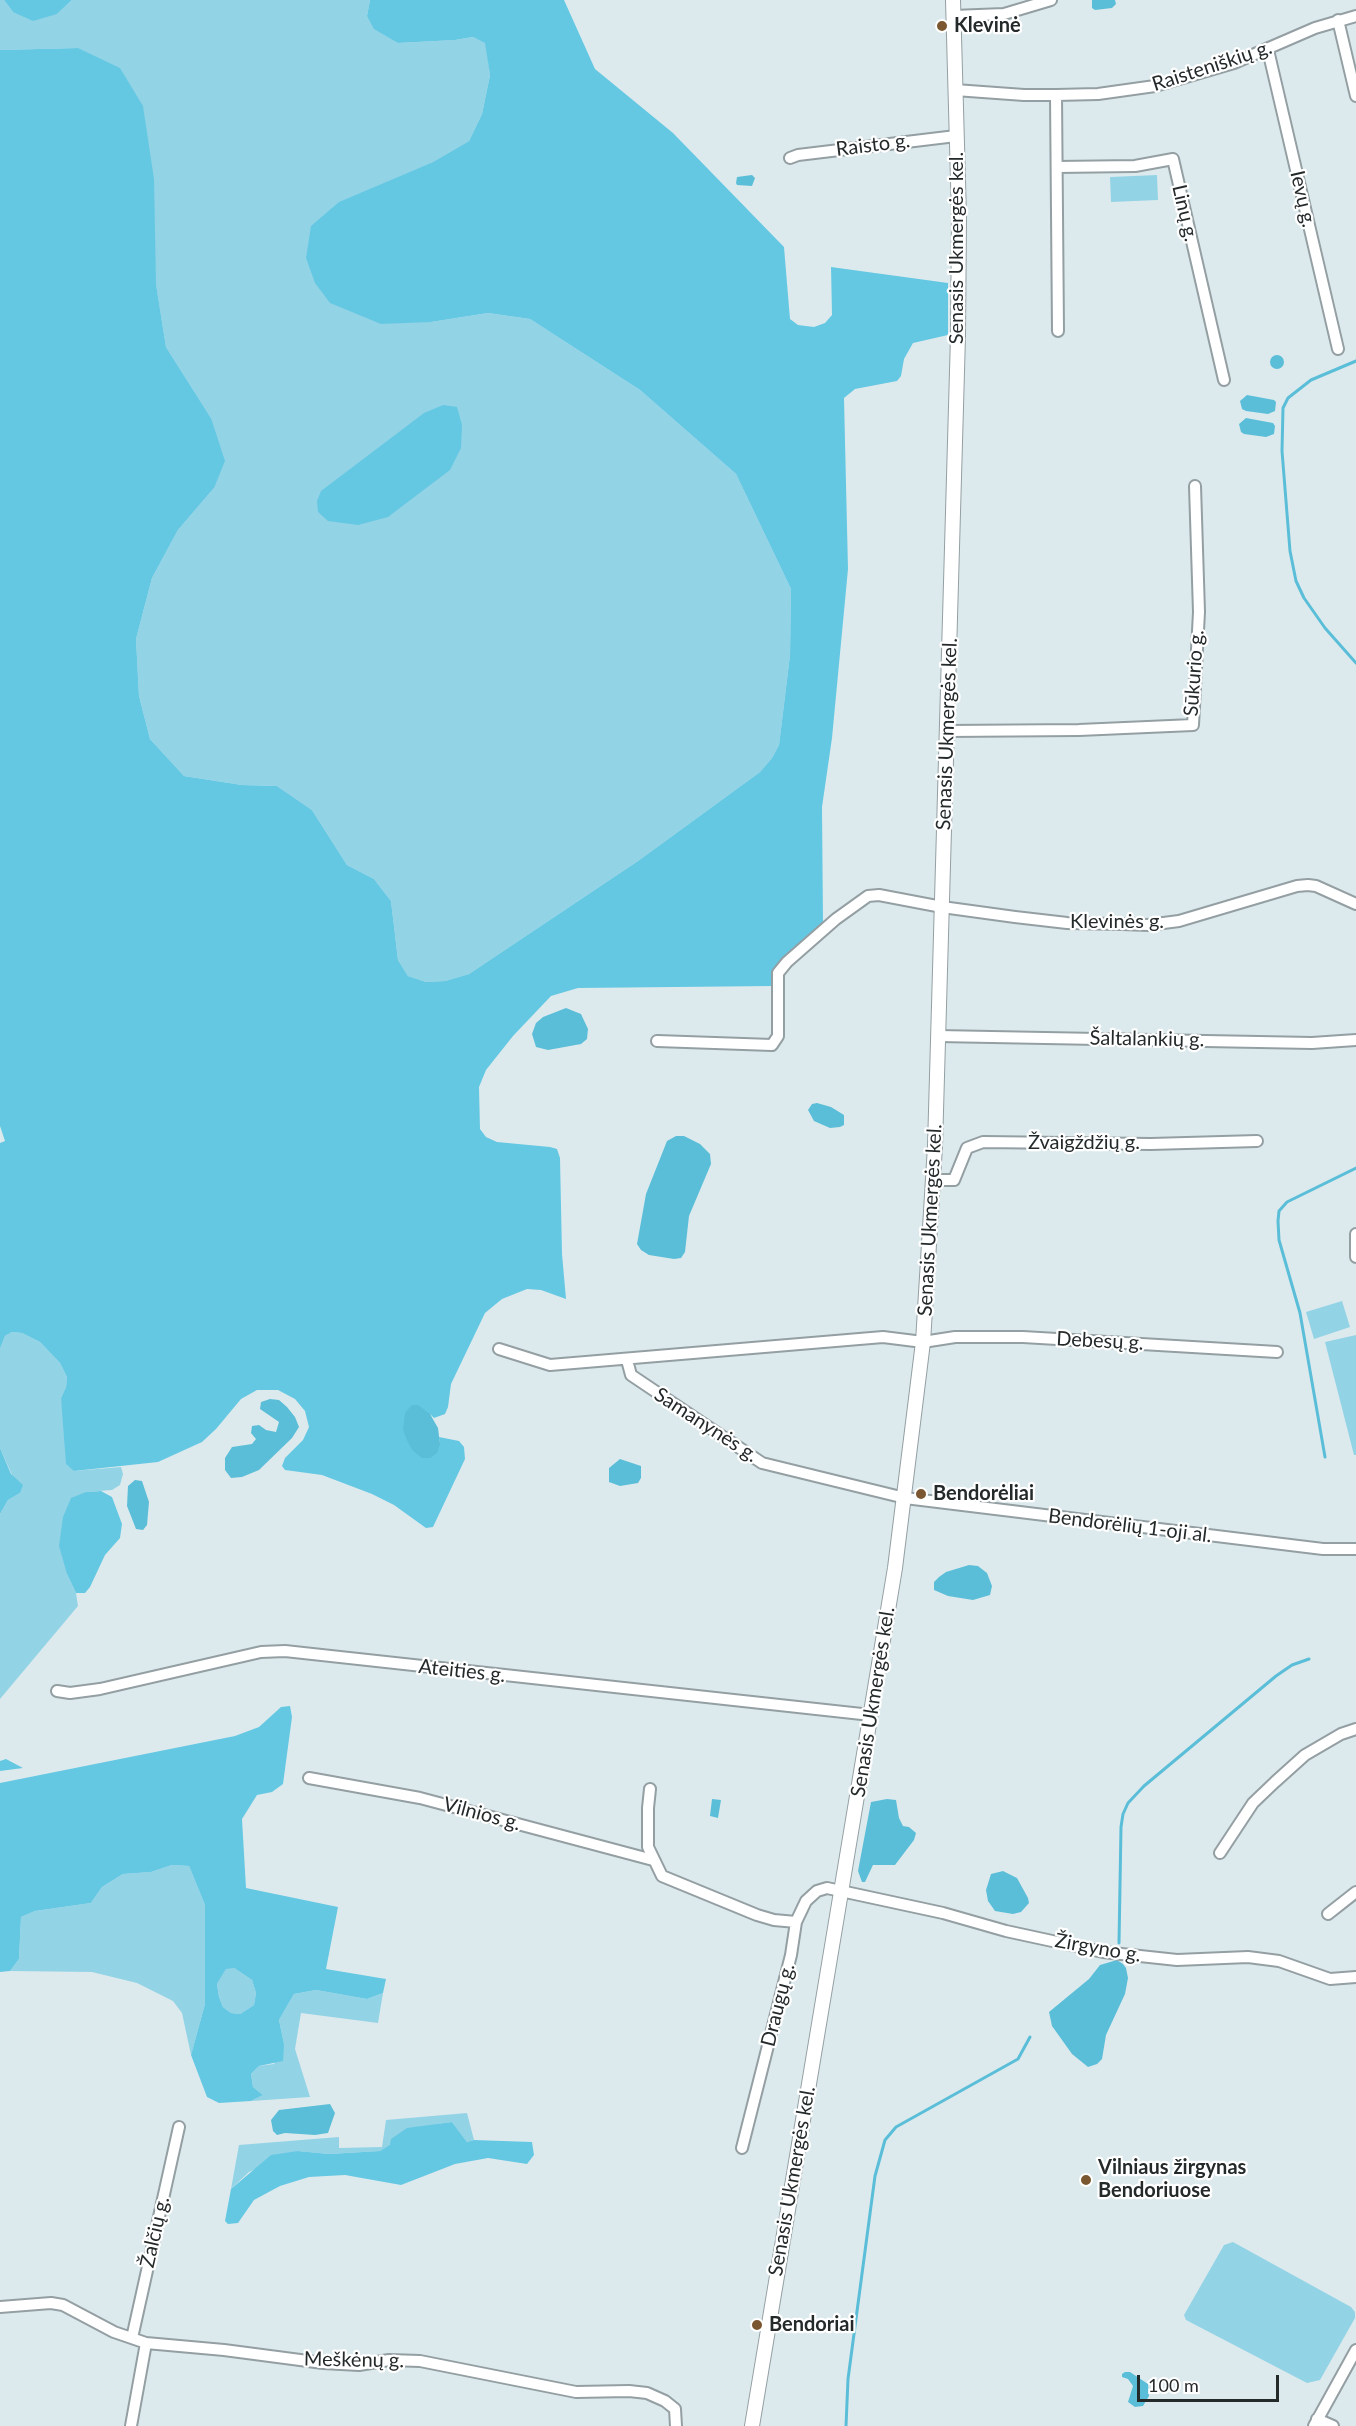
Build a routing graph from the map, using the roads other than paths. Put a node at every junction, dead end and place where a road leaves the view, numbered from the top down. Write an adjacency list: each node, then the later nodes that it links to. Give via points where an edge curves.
1 (953, 0): 3 (main road, Senasis Ukmergės kel.)
2 (1051, 0): 3 (street, via 1004,14)
3 (953, 16): 7 (main road, Senasis Ukmergės kel.)
4 (1356, 16): 5 (street, Raisteniškių g.)
5 (1338, 20): 6 (street, Raisteniškių g.); 9 (street)
6 (1268, 50): 8 (street, Raisteniškių g., via 1155,86); 14 (street, Ievų g.)
7 (955, 90): 8 (street, Raisteniškių g.); 10 (main road, Senasis Ukmergės kel.)
8 (1056, 95): 12 (street)
9 (1356, 96)
10 (956, 136): 11 (street, Raisto g.); 17 (main road, Senasis Ukmergės kel., via 959,280)
11 (790, 158)
12 (1057, 167): 13 (street); 15 (street, Linų g., via 1135,166 1173,159)
13 (1058, 331)
14 (1338, 349)
15 (1224, 380)
16 (1195, 486): 17 (street, Sūkurio g., via 1199,612 1193,725)
17 (947, 731): 19 (main road, Senasis Ukmergės kel.)
18 (1356, 904): 19 (street, Klevinės g., via 1316,886 1297,886 1189,919 1148,925 1067,923)
19 (942, 908): 20 (main road, Senasis Ukmergės kel.); 22 (street, Klevinės g., via 874,895 836,919 778,973 778,1036 772,1045)
20 (938, 1036): 21 (street, Šaltalankių g.); 24 (main road, Senasis Ukmergės kel.)
21 (1356, 1040)
22 (657, 1041)
23 (1257, 1141): 24 (street, Žvaigždžių g., via 983,1142 968,1148 954,1180)
24 (933, 1180): 27 (main road, Senasis Ukmergės kel.)
25 (1356, 1234): 26 (street)
26 (1356, 1257)
27 (923, 1342): 29 (street, Debesų g., via 955,1337 1023,1337); 30 (street, Samanynės g., via 883,1337); 31 (main road, Senasis Ukmergės kel.)
28 (499, 1349): 30 (street, Samanynės g., via 550,1365)
29 (1277, 1352)
30 (627, 1360): 31 (street, Samanynės g., via 631,1375 762,1463)
31 (905, 1498): 32 (street, Bendorėlių 1-oji al., via 1323,1550); 34 (main road, Senasis Ukmergės kel.)
32 (1356, 1549)
33 (57, 1691): 34 (street, Ateities g., via 100,1689 261,1652 285,1651)
34 (871, 1715): 40 (main road, Senasis Ukmergės kel.)
35 (1356, 1729): 38 (street, via 1305,1755 1275,1782 1253,1803)
36 (309, 1778): 39 (street, Vilnios g., via 420,1798)
37 (650, 1790): 39 (street, via 648,1847)
38 (1220, 1852)
39 (653, 1860): 43 (street, via 662,1876 757,1915)
40 (841, 1891): 43 (street, Draugų g., via 817,1891 806,1901); 44 (street, Žirgyno g., via 1103,1952 1177,1960 1248,1957 1279,1961 1330,1979); 54 (main road, Senasis Ukmergės kel.)
41 (1356, 1892): 42 (street)
42 (1328, 1914)
43 (796, 1922): 46 (street, Draugų g.)
44 (1356, 1977)
45 (179, 2127): 48 (street, Žalčių g.)
46 (742, 2148)
47 (0, 2307): 48 (street, Meškėnų g., via 63,2305)
48 (132, 2338): 49 (street, Meškėnų g.)
49 (146, 2343): 52 (street); 53 (street, Meškėnų g., via 323,2363 420,2361 576,2392 629,2391 665,2401 675,2409)
50 (1356, 2350): 51 (street)
51 (1315, 2423): 55 (street)
52 (131, 2426)
53 (676, 2426)
54 (752, 2426)
55 (1334, 2426)

